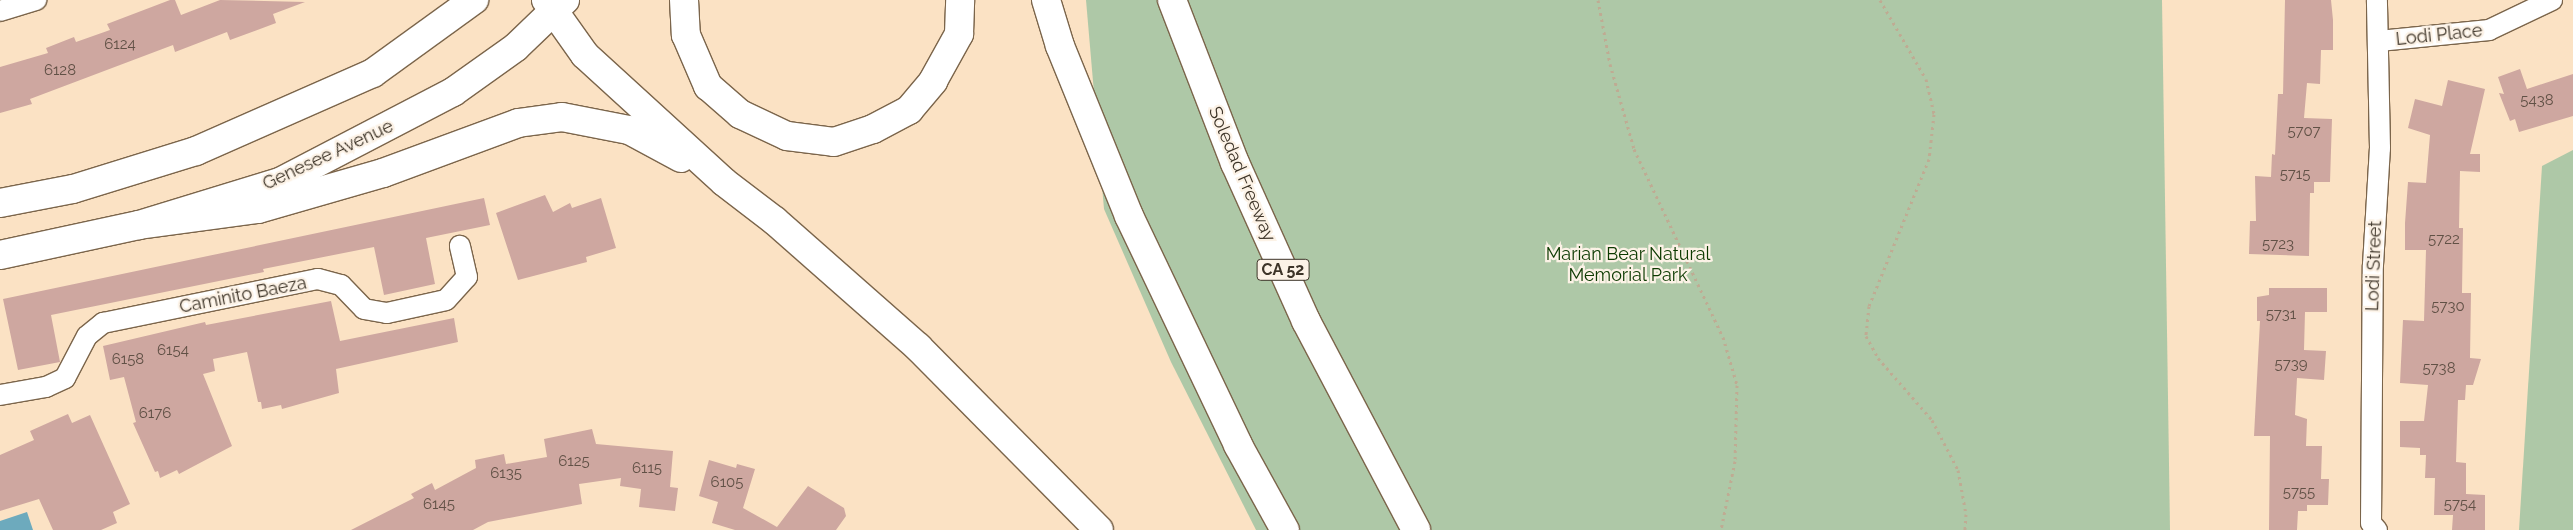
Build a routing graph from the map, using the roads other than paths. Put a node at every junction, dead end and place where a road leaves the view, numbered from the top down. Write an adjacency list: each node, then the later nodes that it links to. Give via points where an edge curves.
1 (36, 0): 10 (street)
2 (474, 0): 13 (main road, via 373,73 196,151 73,189)
3 (684, 0): 4 (main road, via 686,35 708,86 740,114 786,136 834,142 873,130 909,110 933,82 959,34)
4 (960, 0)
5 (1046, 0): 19 (main road, via 1060,46 1129,216 1238,444)
6 (1172, 0): 20 (main road, Soledad Freeway / CA 52, via 1235,163 1306,322)
7 (2377, 0): 11 (street, Lodi Street)
8 (2552, 0): 11 (street, Lodi Place, via 2489,30)
9 (555, 4): 12 (main road, via 585,55); 14 (main road, Genesee Avenue, via 516,46 453,92 371,136 280,182)
10 (0, 11)
11 (2379, 41): 21 (street, Lodi Street, via 2380,148 2373,264 2371,523)
12 (724, 182): 14 (main road, via 629,130 562,117 518,123 383,173 258,209); 18 (main road, via 775,221 918,346)
13 (0, 203)
14 (139, 225): 16 (main road, Genesee Avenue)
15 (460, 246): 17 (street, Caminito Baeza, via 467,277 446,300 386,313 364,309 341,285 318,279 103,323 87,336 65,378 46,387)
16 (0, 255)
17 (0, 396)
18 (1099, 530)
19 (1285, 530)
20 (1416, 530)
21 (2377, 530)

